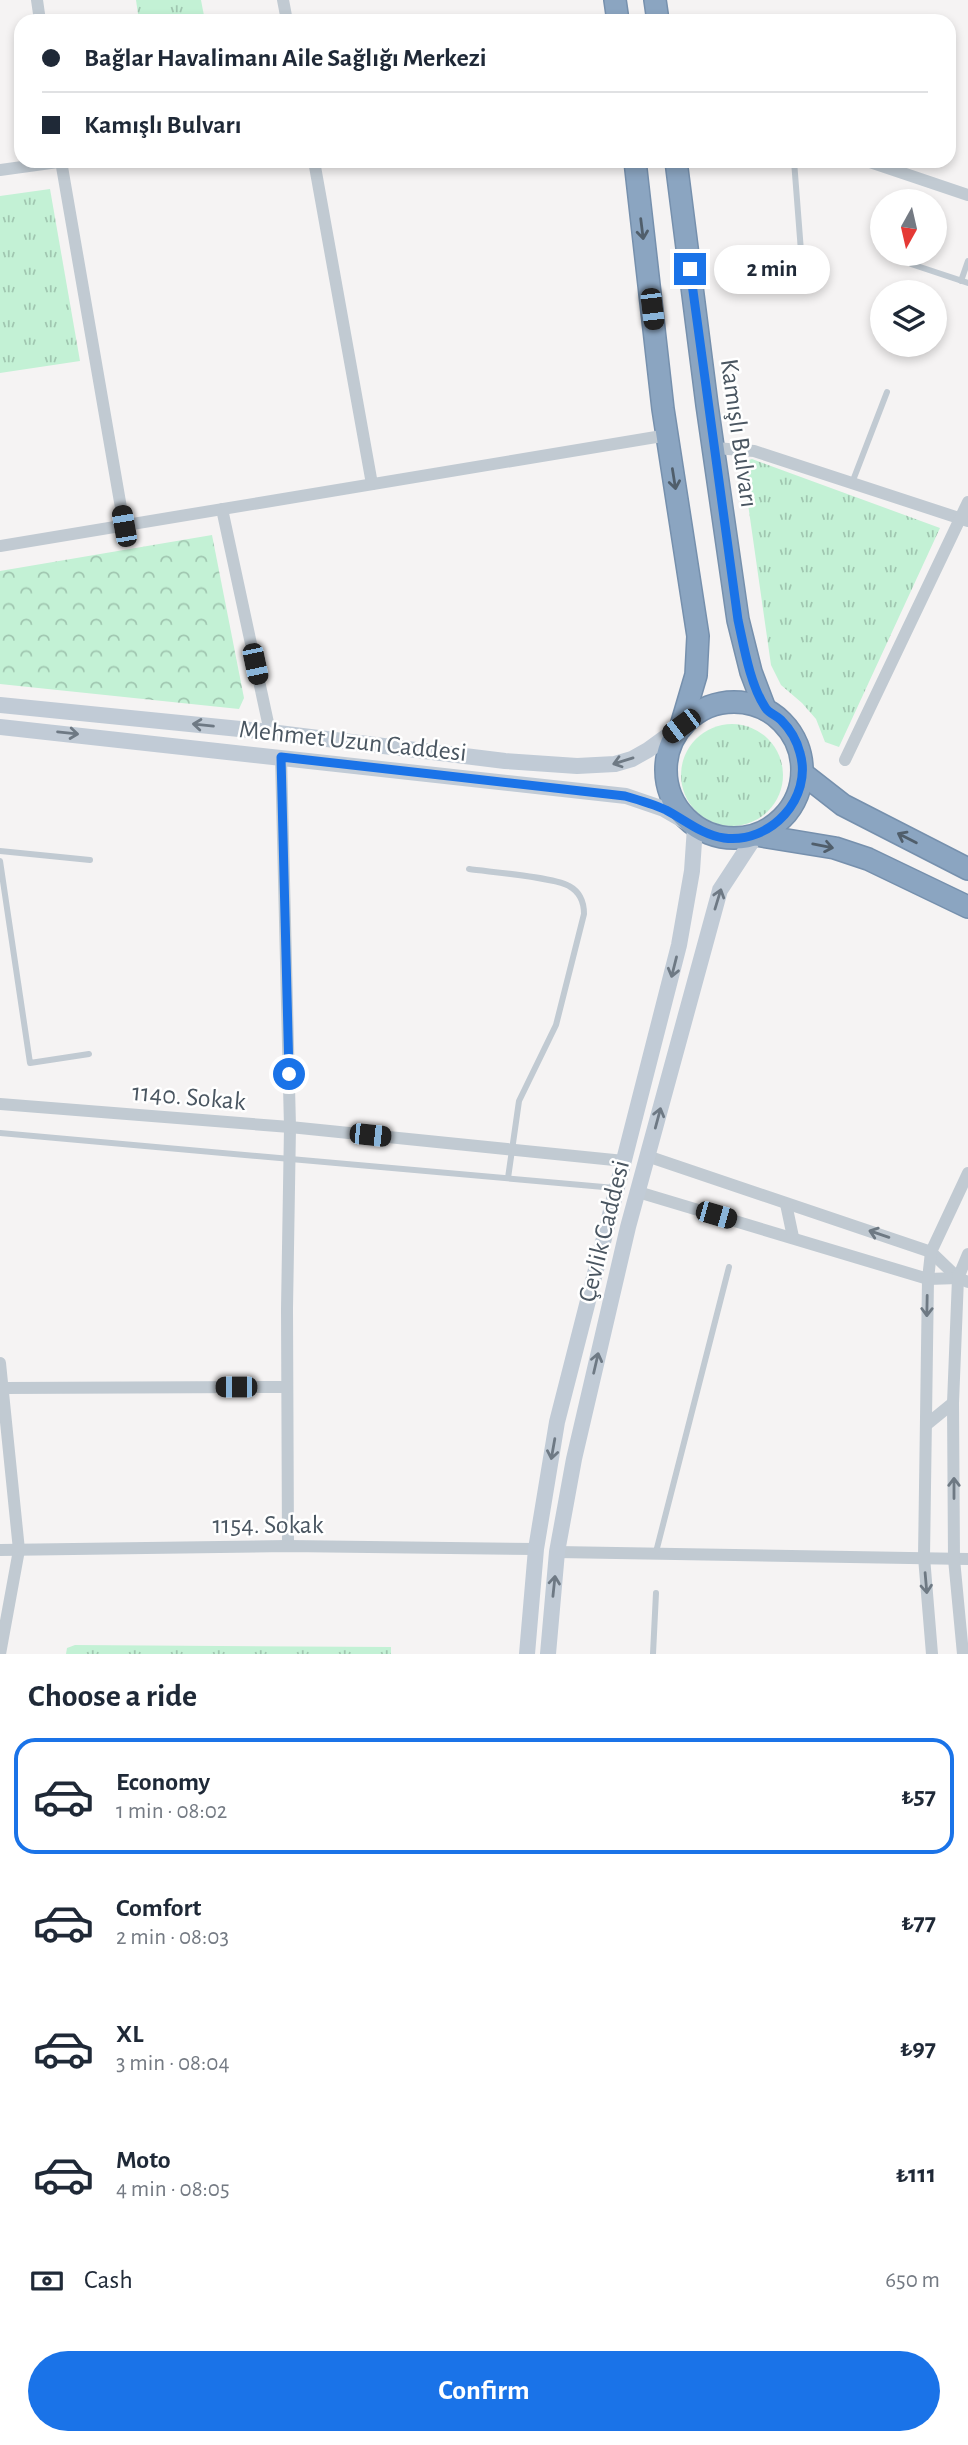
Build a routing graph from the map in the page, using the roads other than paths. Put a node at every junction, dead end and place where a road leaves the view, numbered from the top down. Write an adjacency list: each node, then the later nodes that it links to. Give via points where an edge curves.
1 (63, 168): 20 (street)
2 (314, 168): 16 (street)
3 (636, 168): 13 (highway, one-way to 13)
4 (677, 168): 14 (highway, Kamışlı Bulvarı)
5 (795, 168): 9 (lane)
6 (888, 168): 7 (street)
7 (968, 195)
8 (968, 261): 11 (lane)
9 (803, 264)
10 (917, 266): 11 (lane)
11 (965, 282)
12 (887, 392): 15 (lane)
13 (668, 435): 16 (street); 24 (highway, one-way to 24, via 698,636 696,675)
14 (715, 448): 15 (street, via 754,451); 23 (highway, Kamışlı Bulvarı, via 738,620)
15 (852, 482): 19 (street)
16 (372, 484): 18 (street)
17 (968, 502): 19 (street)
18 (222, 509): 20 (street); 26 (street)
19 (964, 519): 28 (street)
20 (124, 526): 21 (street)
21 (0, 546)
22 (0, 705): 26 (main road, one-way to 22)
23 (765, 709): 24 (highway, via 729,701 702,709); 29 (highway, via 793,736 801,754)
24 (681, 726): 26 (main road, one-way to 26, via 632,759 577,766); 30 (highway, via 669,746 664,768 678,811)
25 (0, 727): 27 (main road, Mehmet Uzun Caddesi, one-way to 27)
26 (270, 732)
27 (281, 757): 30 (main road, Mehmet Uzun Caddesi, via 625,796 664,809); 40 (street)
28 (845, 760)
29 (802, 773): 31 (highway, via 799,793 789,811); 36 (highway, one-way to 29, via 843,805)
30 (695, 827): 31 (highway, via 724,838); 45 (main road, Çevlik Caddesi, one-way to 45, via 679,946)
31 (756, 835): 37 (highway, one-way to 37, via 835,848 868,859); 43 (main road, Çevlik Caddesi, one-way to 31, via 720,890)
32 (0, 851): 33 (lane)
33 (90, 860)
34 (0, 861): 38 (lane, via 30,1063)
35 (469, 869): 42 (lane, via 563,883 578,894 584,907 556,1025 519,1101)
36 (968, 869)
37 (968, 907)
38 (89, 1054)
39 (0, 1104): 40 (street, 1140. Sokak)
40 (290, 1127): 42 (street, 1140. Sokak); 44 (street)
41 (0, 1133): 44 (lane)
42 (512, 1148): 45 (street, 1140. Sokak); 47 (lane)
43 (647, 1156): 49 (main road, Çevlik Caddesi); 50 (street)
44 (289, 1157): 47 (lane); 58 (street)
45 (624, 1161): 48 (main road, Çevlik Caddesi)
46 (968, 1173): 52 (street)
47 (508, 1178): 48 (lane)
48 (618, 1188): 63 (main road, Çevlik Caddesi, one-way to 63, via 557,1422)
49 (638, 1192): 51 (street); 66 (main road, Çevlik Caddesi, one-way to 49, via 574,1459)
50 (786, 1204): 51 (street); 52 (street, one-way to 50)
51 (793, 1237): 55 (street)
52 (932, 1252): 55 (street); 56 (street)
53 (968, 1254): 56 (street)
54 (729, 1267): 67 (lane)
55 (928, 1279): 56 (street); 61 (street, one-way to 61)
56 (963, 1280): 60 (street)
57 (0, 1363): 59 (street)
58 (287, 1387): 59 (street); 62 (street)
59 (3, 1388): 65 (street)
60 (953, 1403): 61 (street); 69 (street, one-way to 60)
61 (926, 1425): 68 (street)
62 (288, 1546): 63 (street, 1154. Sokak); 65 (street, 1154. Sokak)
63 (536, 1549): 73 (main road, Çevlik Caddesi)
64 (0, 1550): 65 (street, 1154. Sokak)
65 (19, 1550): 72 (street)
66 (557, 1552): 67 (street); 74 (main road, Çevlik Caddesi, one-way to 66)
67 (656, 1552): 68 (street)
68 (924, 1558): 69 (street); 76 (street, one-way to 76)
69 (954, 1559): 70 (street); 77 (street)
70 (968, 1559)
71 (656, 1593): 75 (lane)
72 (0, 1654)
73 (527, 1654)
74 (548, 1654)
75 (653, 1654)
76 (932, 1654)
77 (963, 1654)

